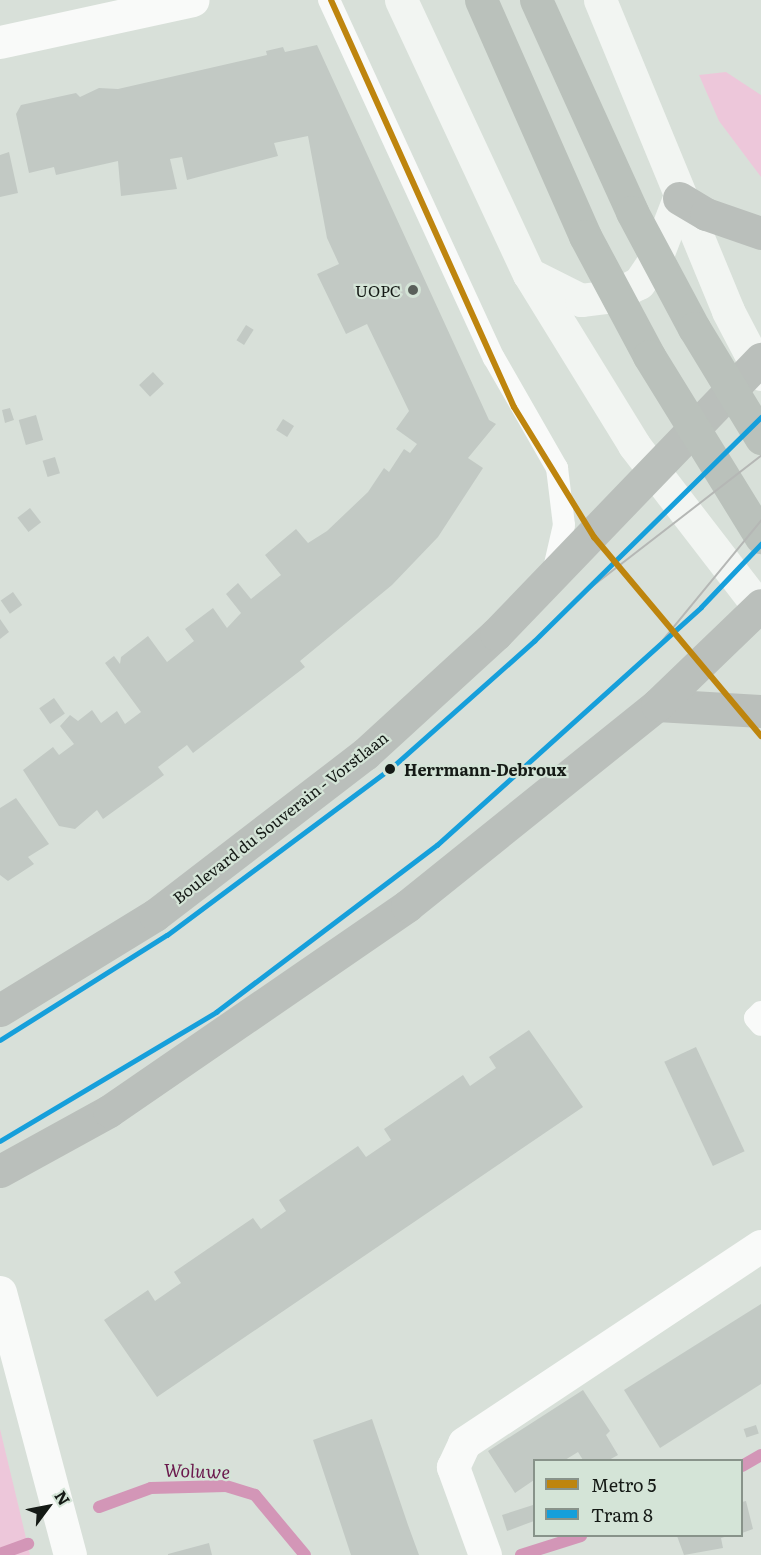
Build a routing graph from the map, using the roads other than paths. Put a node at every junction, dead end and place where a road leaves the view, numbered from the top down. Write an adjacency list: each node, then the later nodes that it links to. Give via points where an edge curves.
1 (192, 0): 7 (street)
2 (329, 0): 16 (lane, via 494,358 557,468 564,525)
3 (400, 0): 11 (main road)
4 (481, 0): 15 (highway, via 585,236 649,356)
5 (536, 0): 13 (highway, via 632,212 694,328)
6 (600, 0): 9 (main road)
7 (153, 4): 8 (street)
8 (0, 42)
9 (679, 198): 10 (main road, via 706,214); 11 (main road, via 656,258 639,283 613,296 581,300); 12 (main road)
10 (761, 233)
11 (529, 274): 14 (main road)
12 (759, 366): 14 (main road, Boulevard du Souverain - Vorstlaan)
13 (761, 438)
14 (655, 474): 16 (main road, Boulevard du Souverain - Vorstlaan); 17 (main road)
15 (761, 537)
16 (553, 573): 20 (main road, Boulevard du Souverain - Vorstlaan, via 496,633 365,754 154,915)
17 (760, 607): 18 (main road)
18 (657, 705): 19 (main road); 23 (main road, via 398,913 109,1111)
19 (761, 711)
20 (0, 1010)
21 (761, 1012): 22 (lane, via 755,1018)
22 (761, 1025)
23 (0, 1171)
24 (761, 1246): 27 (street, via 464,1443 453,1467)
25 (0, 1292): 26 (street)
26 (70, 1555)
27 (485, 1555)

